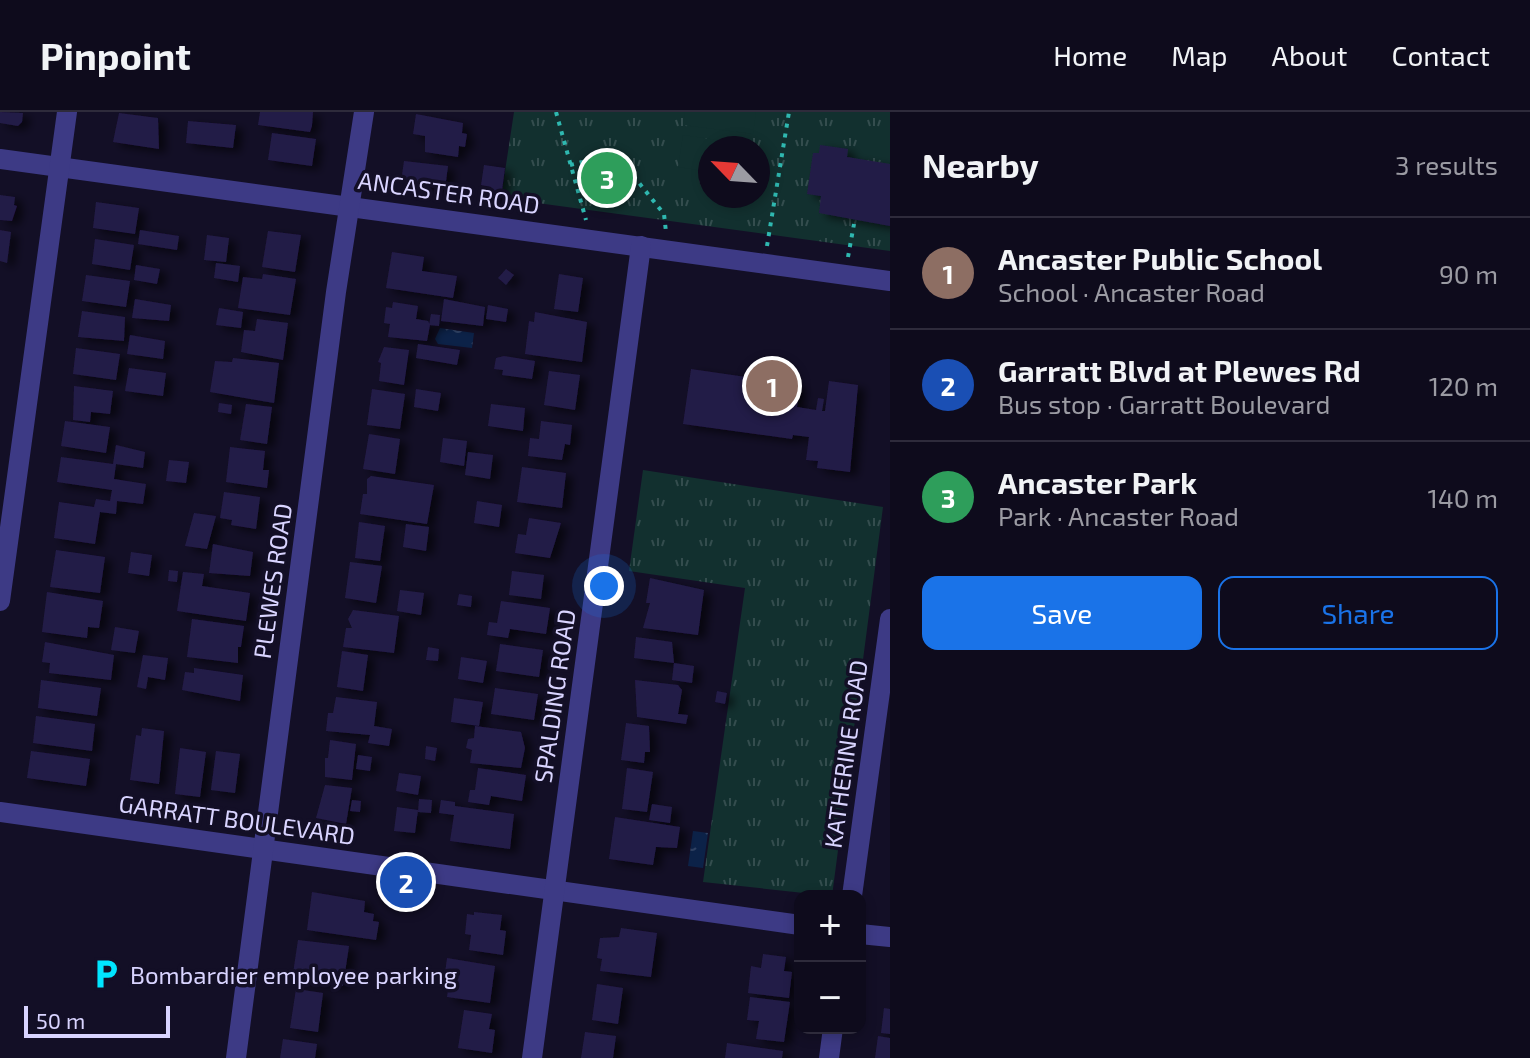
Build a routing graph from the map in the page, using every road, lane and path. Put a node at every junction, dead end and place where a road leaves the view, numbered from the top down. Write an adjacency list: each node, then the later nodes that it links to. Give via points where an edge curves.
1 (67, 112): 8 (street)
2 (364, 112): 10 (street, PLEWES ROAD)
3 (556, 112): 7 (path)
4 (789, 112): 15 (path)
5 (600, 158): 7 (path)
6 (0, 159): 8 (street, ANCASTER ROAD)
7 (570, 165): 12 (path)
8 (60, 166): 10 (street, ANCASTER ROAD); 18 (street)
9 (627, 168): 14 (path, via 664,214)
10 (350, 205): 12 (street, ANCASTER ROAD); 21 (street, PLEWES ROAD)
11 (854, 224): 16 (path)
12 (591, 238): 13 (street, ANCASTER ROAD)
13 (641, 246): 14 (street, ANCASTER ROAD); 22 (street, SPALDING ROAD)
14 (664, 248): 15 (street, ANCASTER ROAD)
15 (764, 264): 16 (street, ANCASTER ROAD)
16 (845, 275): 17 (street, ANCASTER ROAD)
17 (890, 281)
18 (0, 601)
19 (890, 619): 23 (street, KATHERINE ROAD)
20 (0, 812): 21 (street, GARRATT BOULEVARD)
21 (263, 849): 22 (street, GARRATT BOULEVARD); 28 (street, PLEWES ROAD)
22 (554, 888): 24 (street, GARRATT BOULEVARD); 29 (street, SPALDING ROAD)
23 (853, 890)
24 (794, 924)
25 (866, 935): 26 (street)
26 (890, 937)
27 (832, 1034): 30 (street)
28 (236, 1058)
29 (532, 1058)
30 (829, 1058)

